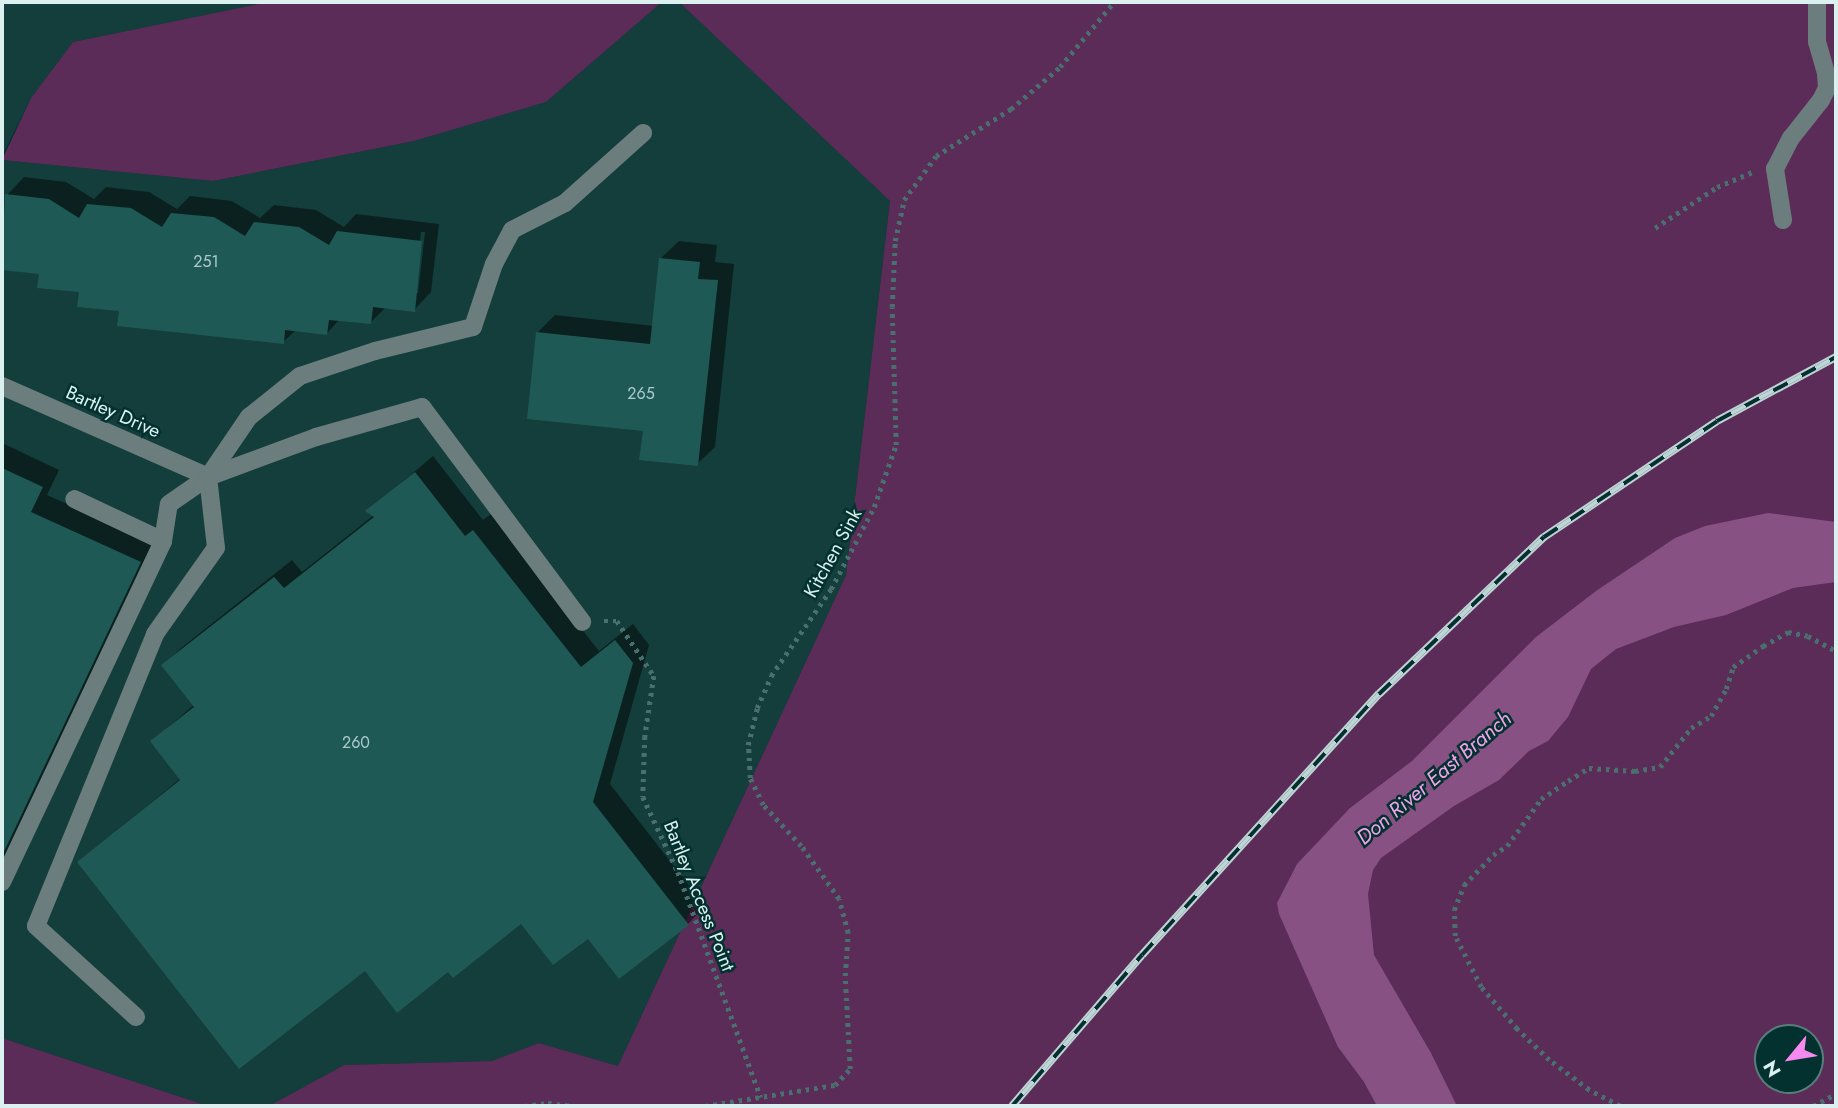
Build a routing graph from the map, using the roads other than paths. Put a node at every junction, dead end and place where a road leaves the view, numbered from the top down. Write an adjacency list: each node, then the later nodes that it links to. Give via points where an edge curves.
1 (1817, 2): 3 (street, via 1817,42 1827,88 1779,160 1775,179)
2 (643, 132): 5 (street, via 565,203 512,230 494,264 473,327 375,351 296,378 249,416)
3 (1783, 220)
4 (2, 386): 5 (street, Bartley Drive)
5 (208, 477): 7 (street, via 169,504); 8 (street, via 316,437 422,407); 10 (street, via 216,548 155,635 36,926)
6 (74, 499): 7 (street)
7 (163, 541): 9 (street)
8 (582, 622)
9 (2, 882)
10 (136, 1017)

